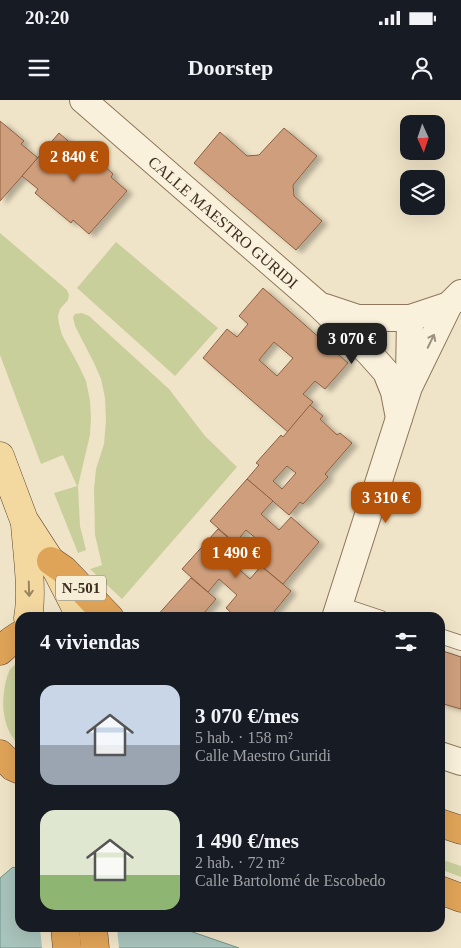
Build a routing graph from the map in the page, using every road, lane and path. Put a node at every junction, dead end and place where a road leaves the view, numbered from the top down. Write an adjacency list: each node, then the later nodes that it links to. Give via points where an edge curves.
1 (83, 100): 3 (street, CALLE MAESTRO GURIDI)
2 (455, 299): 4 (street, CALLE MAESTRO GURIDI); 5 (street, one-way to 2)
3 (319, 305): 4 (street, CALLE MAESTRO GURIDI, via 358,318); 6 (street, CALLE MAESTRO GURIDI, via 386,372)
4 (410, 318): 5 (street)
5 (409, 387): 6 (street)
6 (399, 418): 10 (street)
7 (0, 456): 8 (main road)
8 (24, 520): 9 (main road); 11 (main road, one-way to 11)
9 (51, 561): 12 (main road); 13 (highway, N-501)
10 (337, 611)
11 (29, 612)
12 (77, 612)
13 (104, 612)
14 (15, 638): 17 (highway)
15 (445, 638): 16 (lane)
16 (461, 643)
17 (0, 651)
18 (0, 754): 21 (highway)
19 (445, 757): 20 (street)
20 (461, 762)
21 (15, 767)
22 (445, 825): 23 (highway)
23 (461, 830)
24 (445, 844): 25 (highway)
25 (461, 850)
26 (445, 892): 27 (highway)
27 (461, 898)
28 (65, 932): 30 (highway)
29 (93, 932): 31 (highway)
30 (67, 948)
31 (95, 948)

